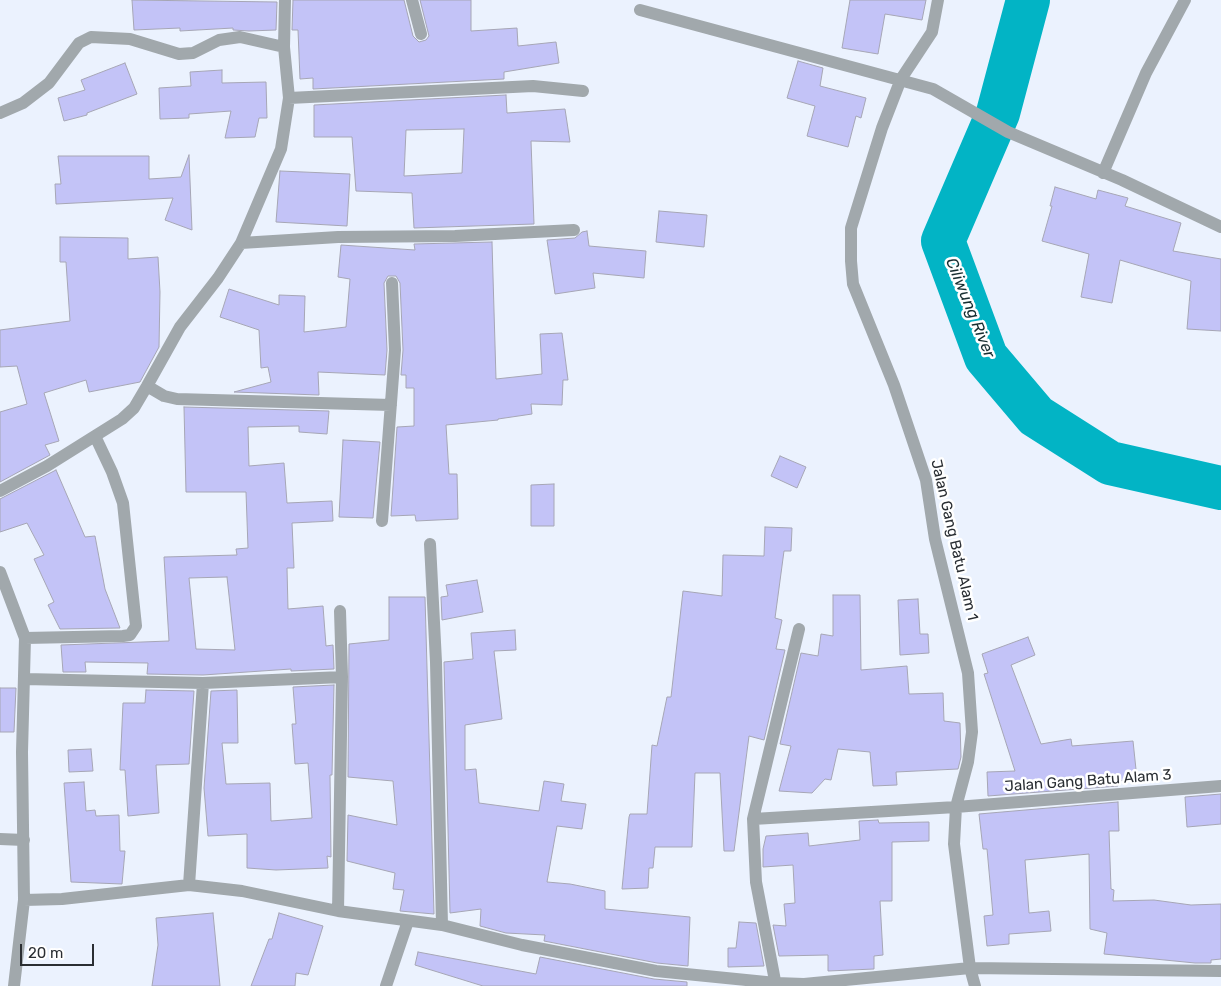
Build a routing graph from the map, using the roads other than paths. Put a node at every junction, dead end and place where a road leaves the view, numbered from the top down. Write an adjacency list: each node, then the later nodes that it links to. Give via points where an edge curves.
1 (285, 0): 7 (street)
2 (412, 0): 6 (street)
3 (938, 0): 8 (street, Jalan Gang Batu Alam 1, via 932,32)
4 (1185, 0): 12 (street, via 1146,74)
5 (640, 10): 8 (street)
6 (421, 34)
7 (284, 47): 10 (street); 11 (street, via 240,37 219,40 192,53 180,54 130,39 91,37 79,44 49,83 23,103)
8 (902, 79): 12 (street, via 944,93 1008,132); 31 (street, Jalan Gang Batu Alam 1, via 882,128 851,228 851,261 853,284 894,385 926,480 935,539 964,651 972,732)
9 (583, 91): 10 (street, via 533,86)
10 (289, 98): 15 (street, via 281,149)
11 (0, 113)
12 (1102, 172): 13 (street)
13 (1221, 227)
14 (574, 230): 15 (street)
15 (241, 243): 17 (street, via 180,326)
16 (392, 283): 18 (street, via 395,350)
17 (147, 386): 18 (street, via 177,400); 19 (street, via 134,408)
18 (391, 404): 21 (street)
19 (96, 436): 20 (street); 26 (street, via 123,503 136,626 130,635 123,636)
20 (0, 491)
21 (382, 521)
22 (430, 544): 39 (street)
23 (0, 572): 26 (street)
24 (340, 611): 27 (street)
25 (799, 629): 32 (street)
26 (25, 638): 28 (street)
27 (342, 677): 29 (street); 37 (street)
28 (24, 679): 29 (street); 34 (street)
29 (203, 683): 35 (street)
30 (1221, 786): 31 (street, Jalan Gang Batu Alam 3)
31 (956, 807): 32 (street, Jalan Gang Batu Alam 3); 40 (street, Jalan Gang Batu Alam 1, via 955,859)
32 (753, 819): 42 (street, via 756,882)
33 (0, 839): 34 (street)
34 (24, 840): 36 (street)
35 (189, 885): 36 (street); 37 (street, via 242,891)
36 (24, 900): 43 (street)
37 (338, 911): 38 (street)
38 (408, 921): 39 (street); 44 (street)
39 (442, 925): 42 (street, via 522,945 656,971)
40 (970, 968): 41 (street); 42 (street); 45 (street, Jalan Gang Batu Alam 1)
41 (1221, 971)
42 (776, 985)
43 (14, 986)
44 (386, 986)
45 (975, 986)

